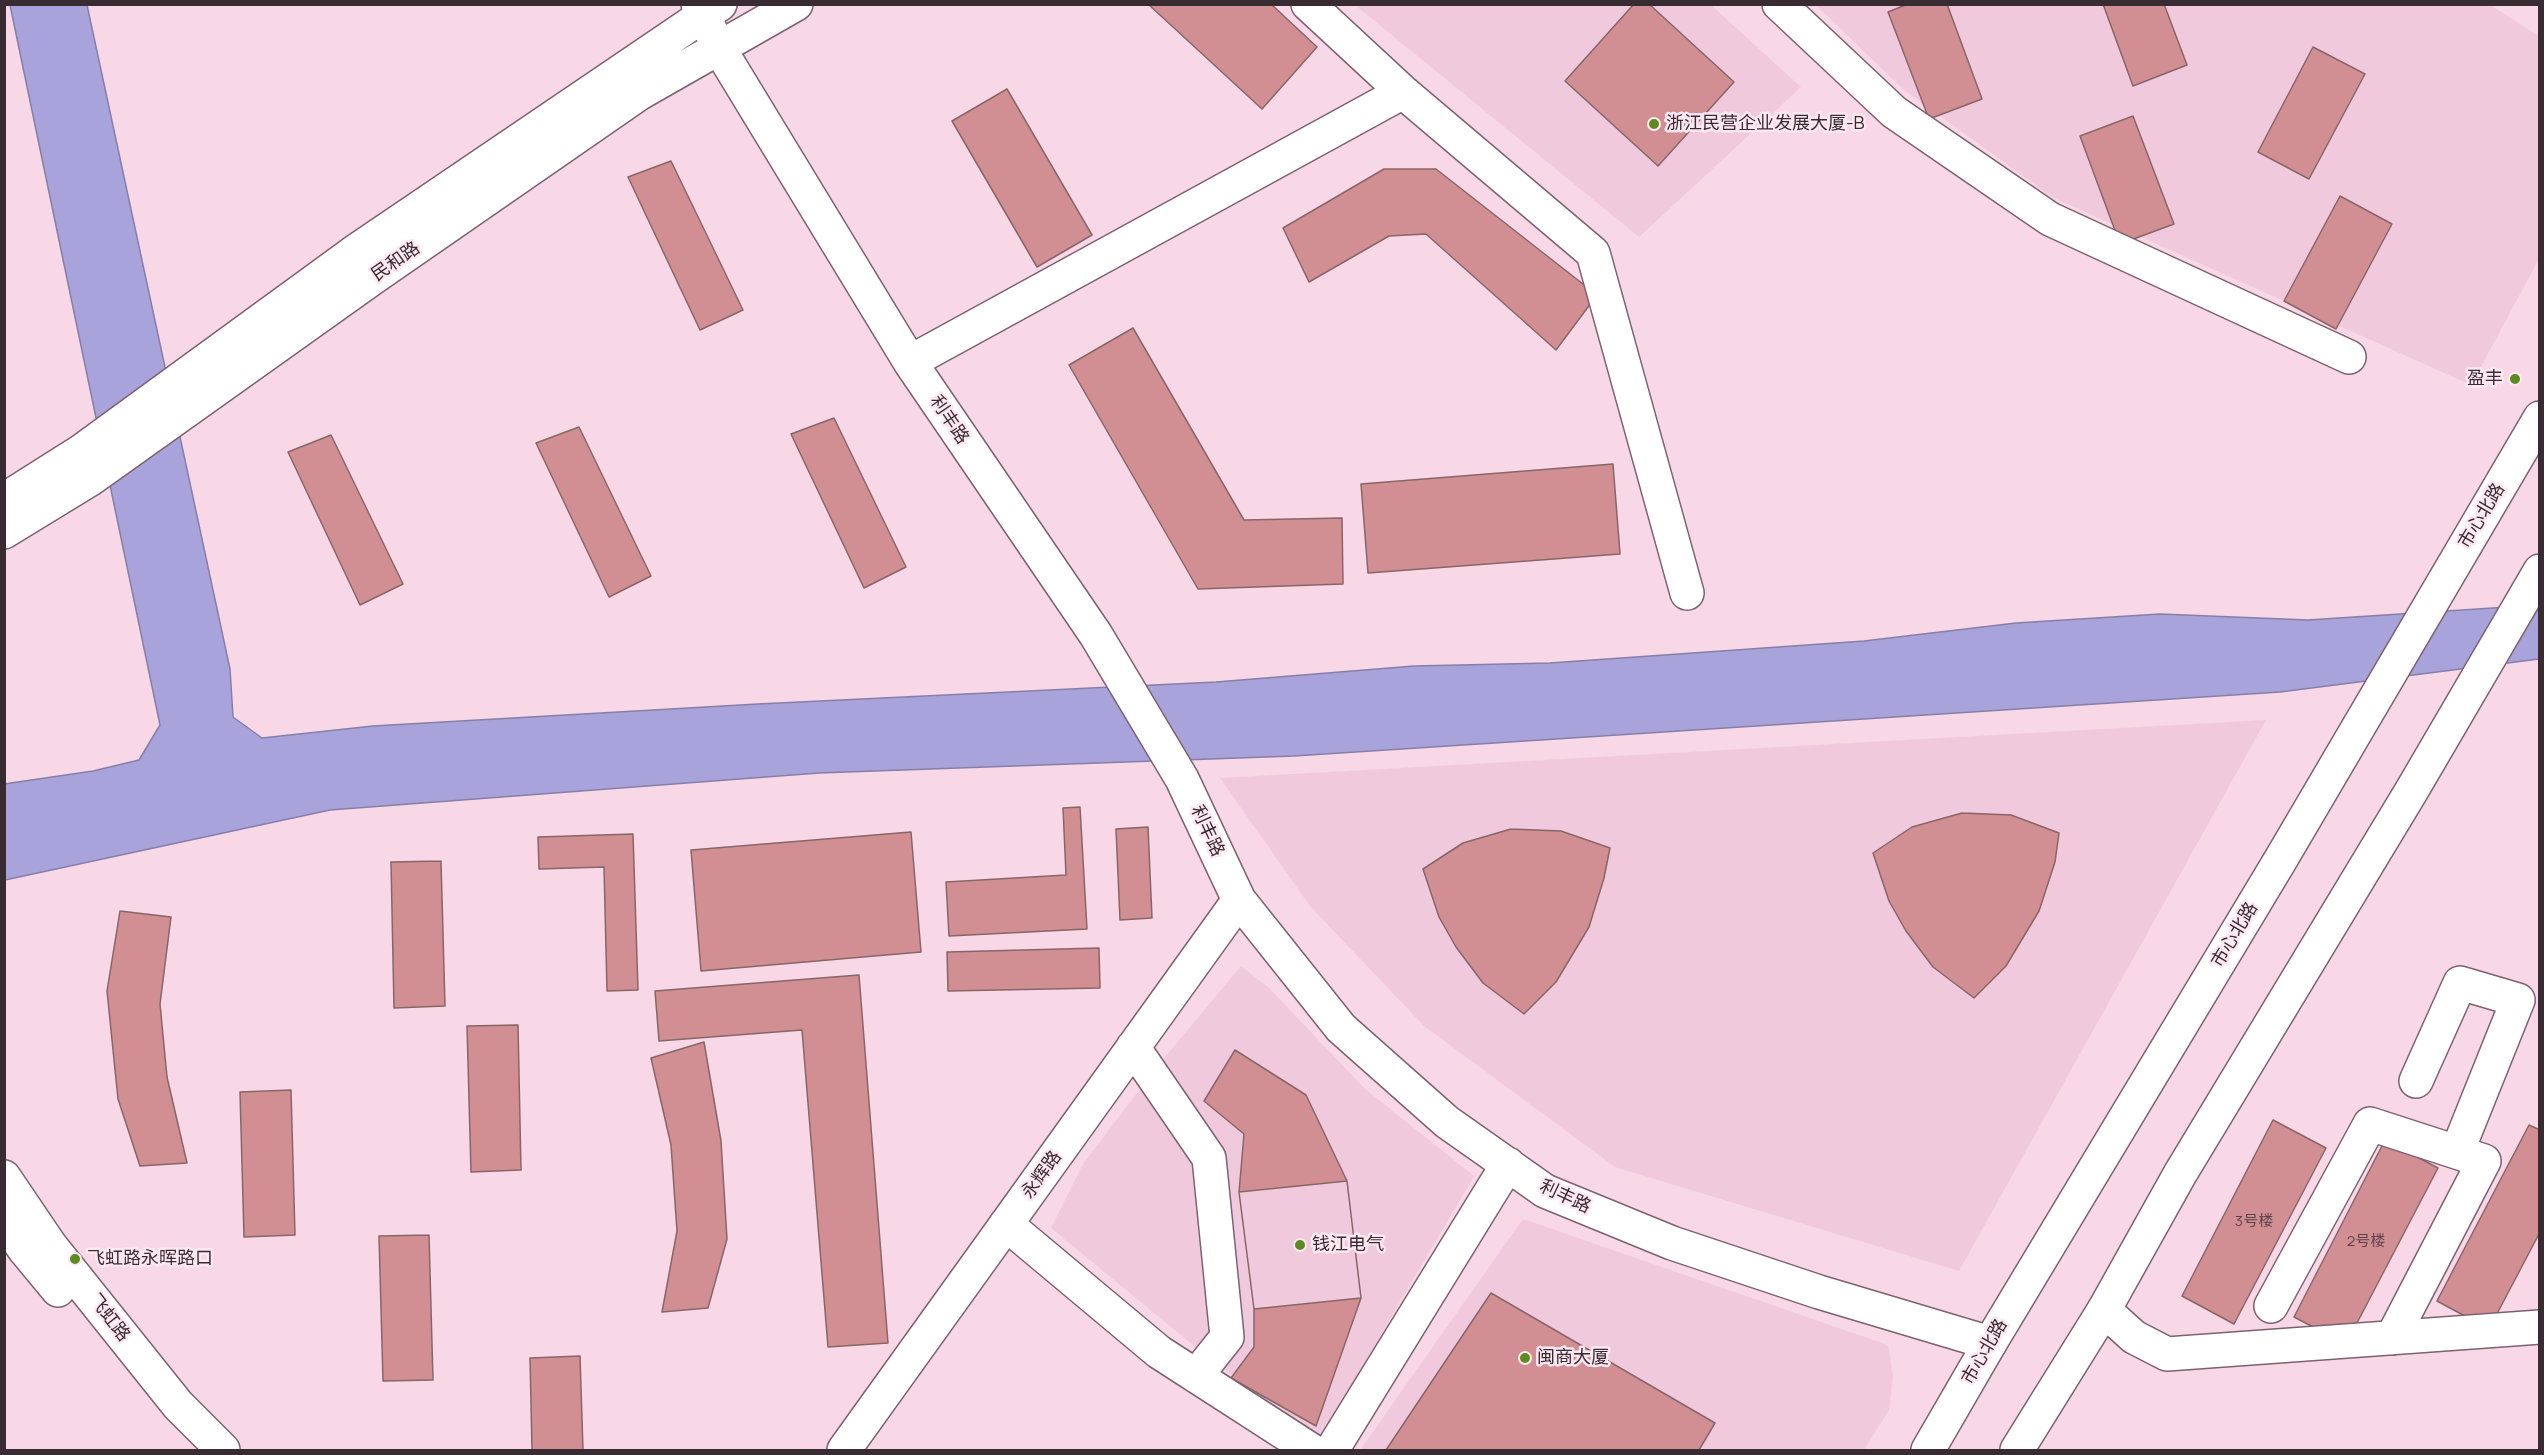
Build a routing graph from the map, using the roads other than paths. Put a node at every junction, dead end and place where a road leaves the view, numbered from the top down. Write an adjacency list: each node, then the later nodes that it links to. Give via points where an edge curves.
1 (796, 4): 5 (street, 民和路)
2 (1308, 4): 6 (street)
3 (1779, 4): 7 (street, via 1894,112 2050,219)
4 (707, 8): 5 (street, 利丰路); 10 (street, 民和路, via 353,253 80,452)
5 (719, 48): 8 (street, 利丰路); 11 (street, 民和路, via 640,93 99,473)
6 (1403, 92): 8 (street); 13 (street, via 1593,253)
7 (2349, 357)
8 (910, 362): 14 (street, 利丰路, via 1096,635 1182,779)
9 (2535, 431): 26 (street, 市心北路)
10 (4, 500)
11 (4, 532)
12 (2533, 582): 23 (street, via 2180,1174)
13 (1687, 593)
14 (1239, 900): 15 (street, 永辉路); 18 (street, 利丰路, via 1341,1028 1447,1122)
15 (1133, 1047): 21 (street, 永辉路); 27 (street, via 1209,1158 1227,1337)
16 (2416, 1081): 17 (street, via 2460,982 2518,1000)
17 (2457, 1152): 22 (street, via 2370,1124); 25 (street, via 2484,1161)
18 (1508, 1164): 26 (street, 利丰路, via 1545,1191 1672,1243); 32 (street)
19 (4, 1177): 29 (street, 飞虹路, via 50,1245 171,1396)
20 (4, 1220): 28 (street, 飞虹路, via 156,1409)
21 (1006, 1224): 27 (street, via 1159,1352); 30 (street, 永辉路)
22 (2271, 1306)
23 (2104, 1310): 25 (street, via 2133,1337 2168,1354); 34 (street)
24 (2540, 1327): 25 (street)
25 (2392, 1338)
26 (1990, 1343): 33 (street, 市心北路)
27 (1196, 1376): 31 (street)
28 (194, 1450)
29 (223, 1450)
30 (844, 1450)
31 (1311, 1450)
32 (1332, 1450)
33 (1928, 1450)
34 (2018, 1450)

